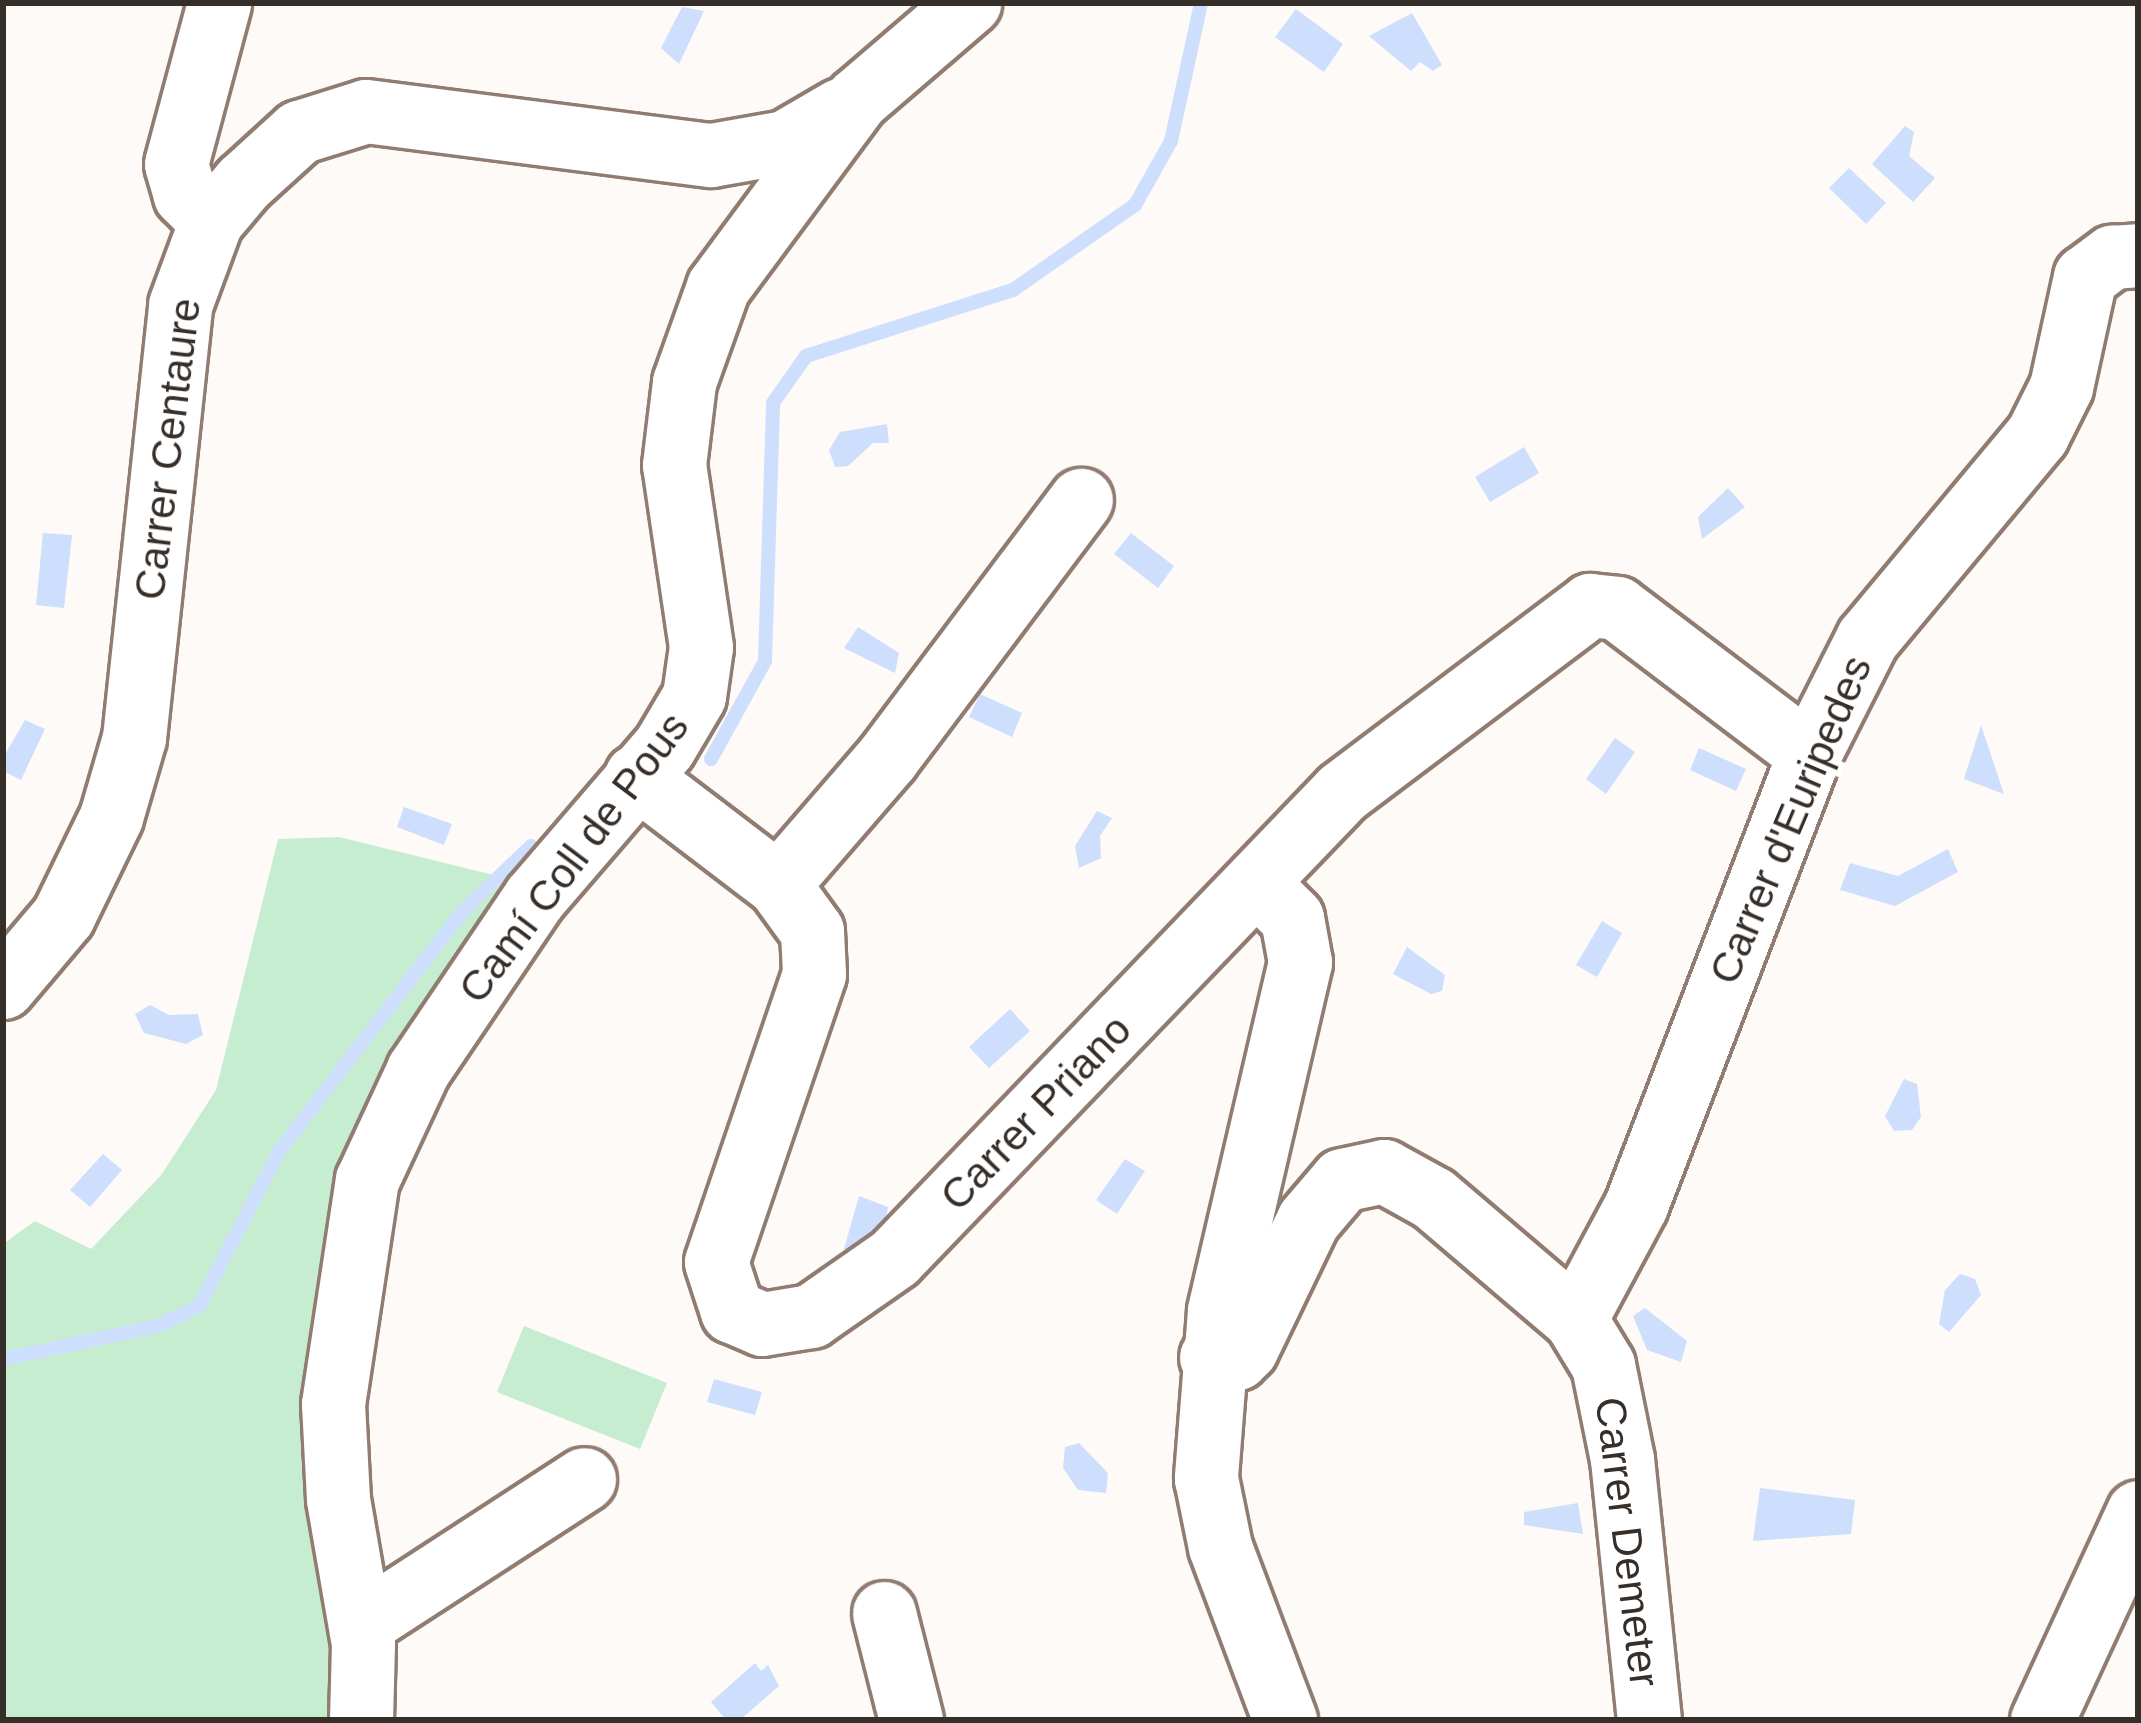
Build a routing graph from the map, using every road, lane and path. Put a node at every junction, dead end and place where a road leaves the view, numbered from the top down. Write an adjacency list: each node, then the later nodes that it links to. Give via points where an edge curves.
1 (218, 3): 4 (street, via 176,164 185,195)
2 (970, 3): 3 (street, Camí Coll de Pous)
3 (857, 100): 4 (street, Carrer Centaure, via 785,142 710,155 406,110 344,114 286,142); 8 (street, Camí Coll de Pous, via 746,240 696,339 674,465 695,587 699,675 678,726)
4 (211, 221): 11 (street, Carrer Centaure, via 181,305 134,738 80,887)
5 (2138, 255): 7 (street, Carrer d'Euripedes, via 2112,257 2085,278 2051,411 2006,479 1888,609)
6 (1081, 500): 9 (street, via 887,758)
7 (1809, 754): 10 (street, Carrer Priano, via 1618,608 1590,605 1377,761); 12 (street, Carrer d'Euripedes, via 1636,1204)
8 (637, 776): 9 (street, Carrer Priano); 17 (street, Camí Coll de Pous, via 533,898 431,1051 368,1180 333,1404 338,1499)
9 (778, 884): 10 (street, Carrer Priano, via 812,931 814,974 716,1262 732,1311 762,1324 812,1316 894,1258)
10 (1258, 884): 13 (street, via 1292,918 1300,962)
11 (3, 986)
12 (1575, 1319): 13 (street, Carrer Demeter, via 1416,1186 1369,1170 1331,1190 1308,1220 1246,1349 1237,1358); 21 (street, Carrer Demeter, via 1610,1389)
13 (1211, 1357): 20 (street, via 1211,1517)
14 (584, 1479): 17 (street)
15 (2138, 1512): 22 (street)
16 (884, 1613): 19 (street)
17 (361, 1624): 18 (street, Camí Coll de Pous)
18 (361, 1720)
19 (910, 1720)
20 (1285, 1720)
21 (1649, 1720)
22 (2042, 1720)

